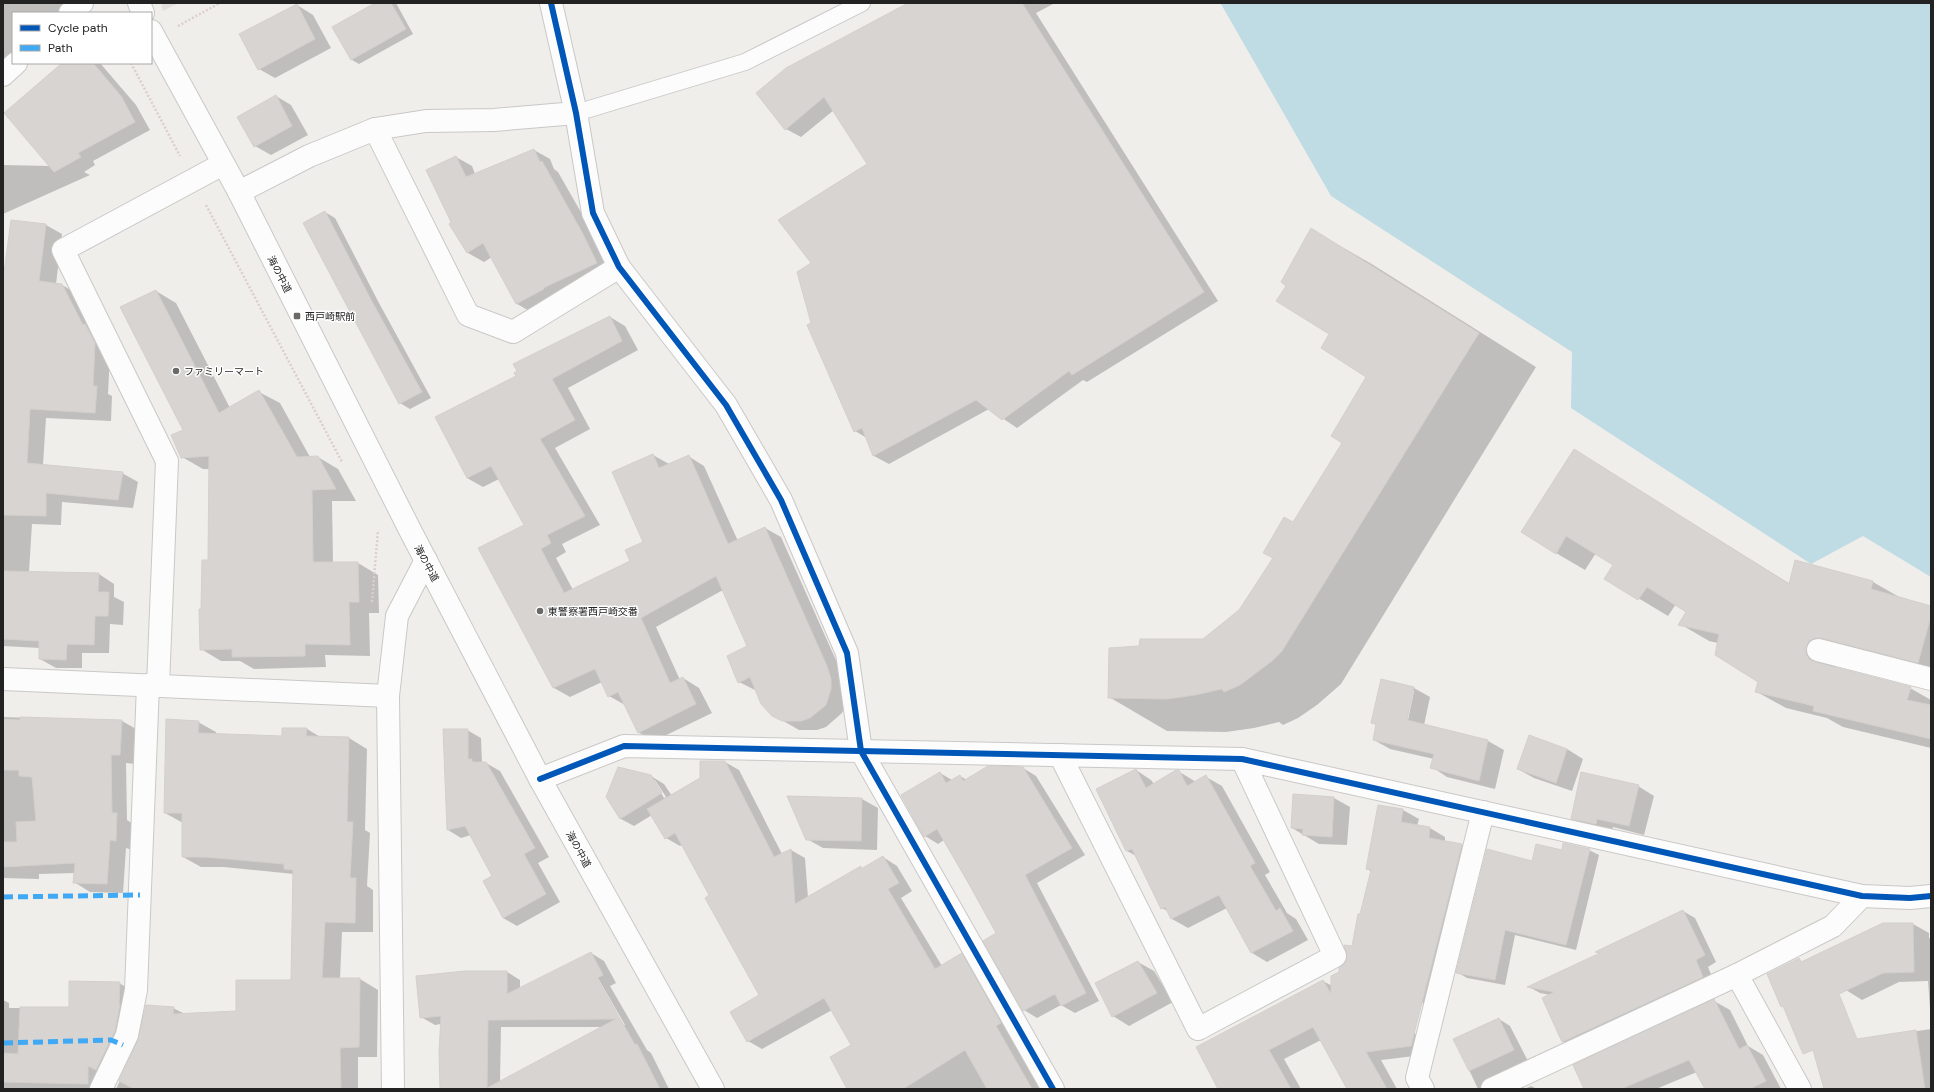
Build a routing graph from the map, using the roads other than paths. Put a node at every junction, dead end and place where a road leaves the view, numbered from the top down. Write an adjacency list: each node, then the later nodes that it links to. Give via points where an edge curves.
1 (82, 3): 4 (street)
2 (551, 3): 8 (street)
3 (862, 3): 8 (lane, via 745,62)
4 (71, 12)
5 (153, 35): 10 (street, 海の中道)
6 (15, 64): 7 (street)
7 (3, 75)
8 (576, 113): 9 (street, via 494,120 426,121); 12 (street, via 593,213)
9 (375, 129): 11 (street, via 309,156); 12 (street, via 468,315 513,332)
10 (223, 164): 11 (street, 海の中道); 17 (street, via 63,250 167,460)
11 (239, 192): 13 (street, 海の中道)
12 (618, 267): 19 (street, via 726,405 781,500 847,653)
13 (426, 560): 18 (street, via 396,616); 22 (street, 海の中道)
14 (1818, 650): 16 (street)
15 (3, 679): 17 (street)
16 (1931, 679)
17 (153, 686): 18 (street); 28 (street, via 136,990 127,1035)
18 (388, 696): 29 (street)
19 (861, 751): 20 (street); 22 (street, via 624,746); 31 (street)
20 (1060, 755): 21 (street); 21 (street, via 1198,1029 1335,956)
21 (1242, 759): 23 (street)
22 (540, 779): 30 (street, 海の中道)
23 (1483, 812): 24 (street); 32 (street, via 1417,1078)
24 (1862, 896): 25 (street); 26 (street, via 1833,926)
25 (1931, 896)
26 (1737, 975): 27 (street); 34 (street)
27 (1524, 1082): 33 (street)
28 (101, 1089)
29 (392, 1089)
30 (713, 1089)
31 (1053, 1089)
32 (1423, 1089)
33 (1492, 1089)
34 (1800, 1089)

